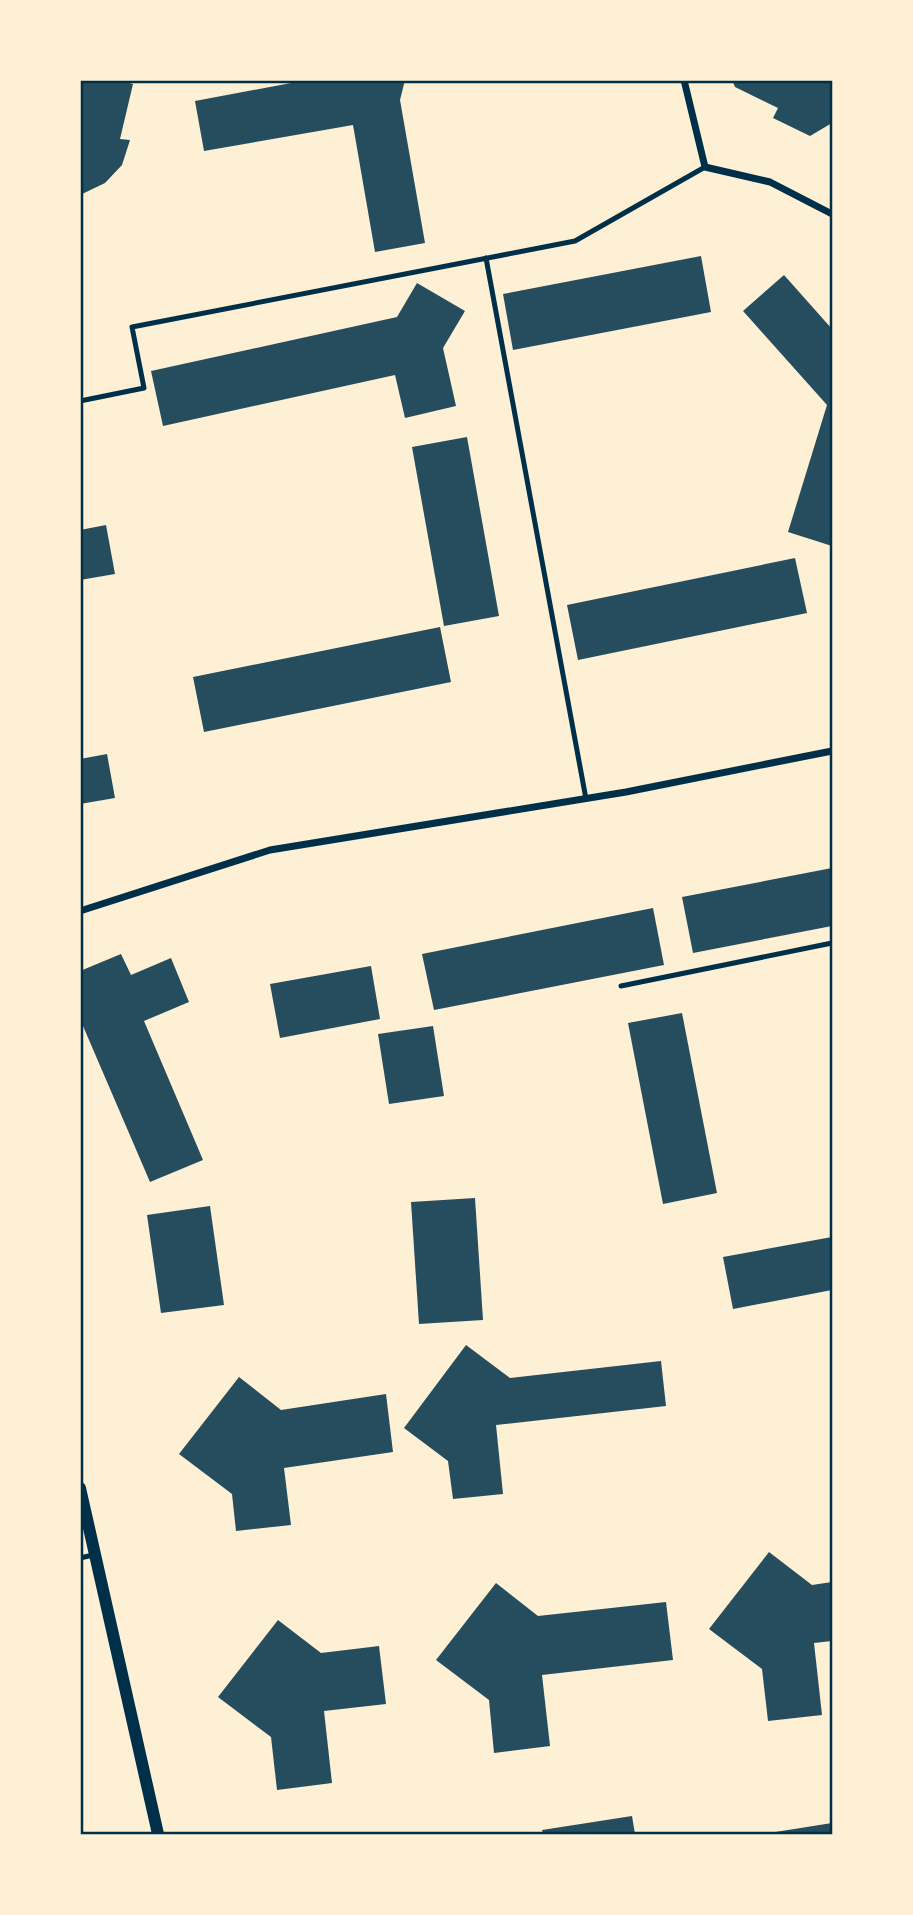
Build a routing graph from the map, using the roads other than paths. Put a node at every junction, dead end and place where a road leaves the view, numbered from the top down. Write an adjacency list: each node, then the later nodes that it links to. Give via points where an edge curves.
1 (684, 80): 2 (street)
2 (705, 167): 3 (street, via 771,182); 4 (lane, via 575,241)
3 (832, 214)
4 (486, 258): 5 (lane, via 132,327 144,388); 7 (lane)
5 (80, 401)
6 (832, 751): 7 (street)
7 (586, 799): 8 (street, via 271,850)
8 (80, 911)
9 (832, 943): 10 (lane)
10 (621, 986)
11 (80, 1488): 12 (street)
12 (96, 1555): 13 (lane); 14 (street)
13 (80, 1558)
14 (158, 1835)

